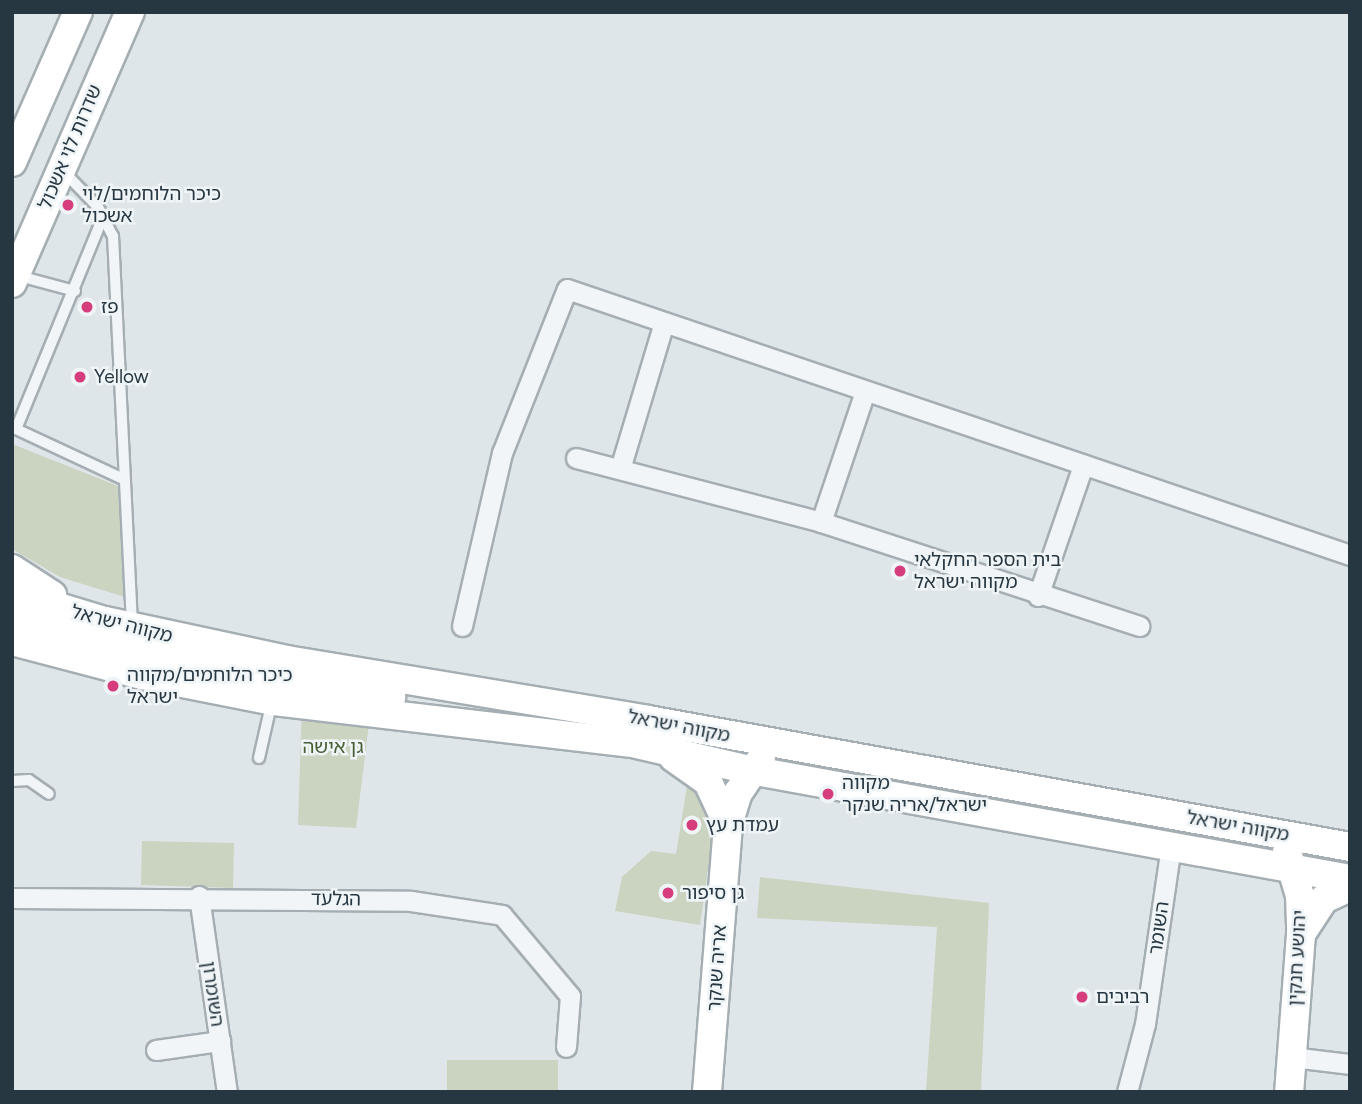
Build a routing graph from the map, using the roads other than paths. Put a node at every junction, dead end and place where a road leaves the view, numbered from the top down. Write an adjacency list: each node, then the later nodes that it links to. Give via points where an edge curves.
1 (78, 12): 3 (main road)
2 (130, 12): 4 (main road, שדרות לוי אשכול)
3 (12, 162)
4 (60, 168): 5 (lane); 6 (main road, שדרות לוי אשכול)
5 (103, 217): 7 (lane); 13 (lane, via 113,236)
6 (14, 279): 7 (lane)
7 (75, 291): 13 (lane, via 16,429)
8 (664, 322): 9 (street); 12 (street); 21 (street, via 568,289 502,453)
9 (865, 391): 11 (street); 14 (street)
10 (576, 458): 12 (street)
11 (1083, 465): 15 (street); 18 (street)
12 (620, 469): 14 (street)
13 (123, 479): 20 (lane)
14 (821, 522): 18 (street)
15 (1350, 555)
16 (12, 569): 20 (main road)
17 (12, 593): 20 (main road, מקווה ישראל)
18 (1038, 596): 22 (street)
19 (12, 617): 26 (main road, via 203,665)
20 (119, 624): 24 (main road, מקווה ישראל, via 299,663)
21 (462, 626)
22 (1139, 626)
23 (12, 641): 25 (main road, מקווה ישראל, via 142,675)
24 (507, 695): 26 (main road); 28 (main road, מקווה ישראל)
25 (273, 701): 27 (main road, מקווה ישראל); 30 (lane)
26 (471, 707): 27 (main road)
27 (499, 727): 29 (main road, מקווה ישראל)
28 (789, 747): 31 (main road, via 766,755); 35 (main road, מקווה ישראל)
29 (660, 748): 31 (main road, מקווה ישראל); 34 (main road, via 708,782)
30 (258, 758)
31 (750, 770): 34 (main road, אריה שנקר); 36 (main road, מקווה ישראל)
32 (12, 781): 33 (lane, via 29,780)
33 (49, 794)
34 (728, 825): 50 (main road, אריה שנקר)
35 (1272, 832): 37 (main road, מקווה ישראל); 38 (main road, יהושע חנקין)
36 (1171, 846): 38 (main road, מקווה ישראל); 51 (street, השומר, via 1153,967)
37 (1350, 847)
38 (1295, 869): 39 (main road, מקווה ישראל); 43 (main road, יהושע חנקין)
39 (1350, 879)
40 (1350, 887): 43 (main road, via 1324,899)
41 (199, 896): 42 (street, הגלעד); 44 (street, השומרון); 45 (street, הגלעד, via 411,901 502,915 570,996)
42 (12, 898)
43 (1301, 934): 47 (main road, יהושע חנקין)
44 (220, 1041): 46 (street); 49 (street, השומרון)
45 (566, 1047)
46 (156, 1051)
47 (1292, 1057): 48 (street); 52 (main road, יהושע חנקין)
48 (1350, 1064)
49 (227, 1092)
50 (708, 1092)
51 (1127, 1092)
52 (1290, 1092)

